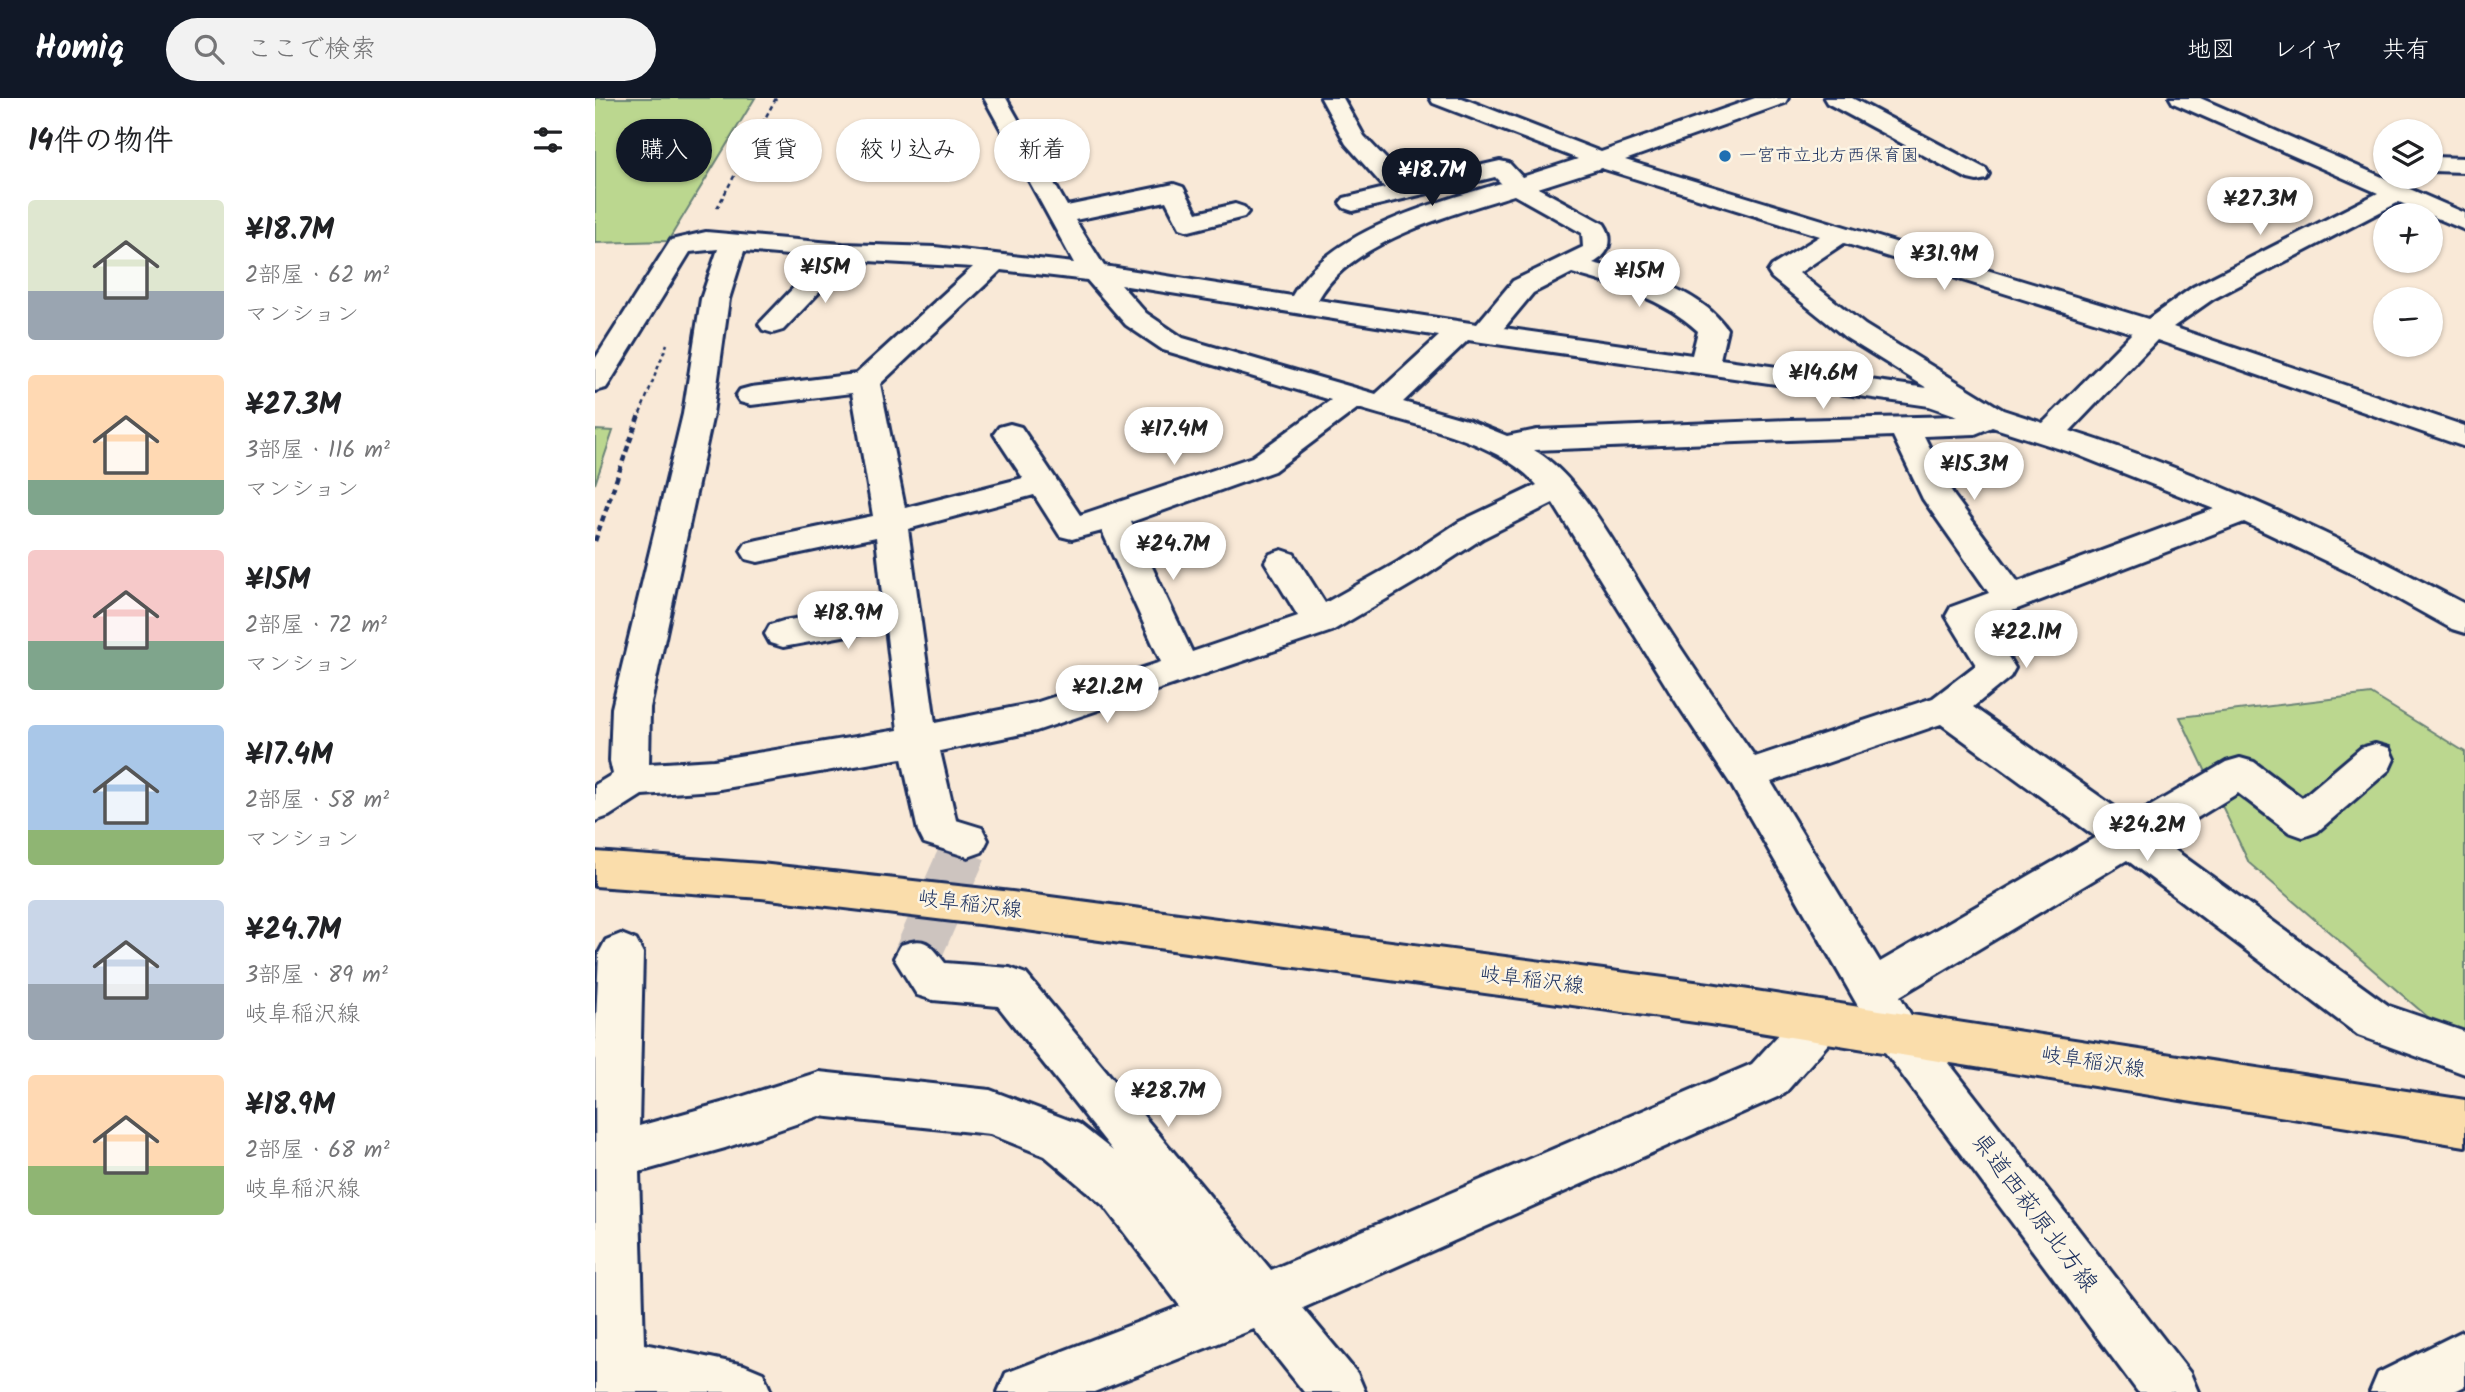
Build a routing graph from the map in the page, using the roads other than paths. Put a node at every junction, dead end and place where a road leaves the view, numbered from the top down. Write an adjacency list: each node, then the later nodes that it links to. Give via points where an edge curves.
1 (998, 98): 20 (street, 県道西萩原北方線)
2 (1332, 98): 16 (street, via 1354,139)
3 (1441, 98): 9 (street)
4 (1699, 98): 8 (street)
5 (1777, 98): 8 (street)
6 (1835, 98): 14 (street)
7 (2181, 98): 12 (street)
8 (1730, 115): 9 (street)
9 (1601, 160): 15 (street); 22 (street)
10 (2373, 164): 12 (street)
11 (2443, 164): 13 (street)
12 (2336, 165): 17 (street)
13 (2465, 165)
14 (1977, 174)
15 (1518, 187): 16 (street, via 1500,168); 26 (street, via 1595,230 1595,251); 28 (street, via 1393,229 1337,259)
16 (1402, 191): 18 (street)
17 (2398, 193): 21 (street); 30 (street, via 2203,293)
18 (1353, 203)
19 (1235, 212): 20 (street, via 1189,223 1174,192)
20 (1060, 215): 27 (street, 県道西萩原北方線)
21 (2465, 222)
22 (1839, 235): 30 (street); 38 (street, via 1782,272 1855,331)
23 (734, 242): 24 (street); 34 (street, via 706,240 680,246); 62 (street, via 715,299 698,414 631,708 629,761)
24 (843, 252): 25 (street); 29 (street)
25 (994, 262): 27 (street); 35 (street)
26 (1571, 265): 31 (street, via 1523,287); 32 (street, via 1646,285 1692,308 1713,329)
27 (1095, 273): 28 (street); 37 (street, 県道西萩原北方線, via 1136,319 1173,344)
28 (1301, 305): 31 (street)
29 (773, 324)
30 (2151, 330): 42 (street); 43 (street)
31 (1473, 332): 32 (street); 37 (street)
32 (1704, 364): 33 (street)
33 (1807, 378): 38 (street, via 1933,398); 40 (street)
34 (595, 382)
35 (865, 382): 36 (street); 49 (street)
36 (751, 396)
37 (1368, 401): 44 (street, 県道西萩原北方線); 48 (street, via 1263,464)
38 (1990, 414): 39 (street, via 1975,425); 42 (street)
39 (1904, 427): 40 (street); 52 (street, via 1939,499)
40 (1791, 429): 44 (street, via 1537,440)
41 (1010, 434): 45 (street)
42 (2050, 434): 47 (street)
43 (2465, 437)
44 (1504, 446): 46 (street, 県道西萩原北方線, via 1537,465)
45 (1042, 483): 48 (street, via 1072,528); 49 (street)
46 (1557, 488): 55 (street, via 1471,530); 61 (street, 県道西萩原北方線)
47 (2245, 509): 52 (street); 53 (street)
48 (1112, 517): 57 (street)
49 (891, 523): 50 (street); 54 (street)
50 (758, 551)
51 (1282, 562): 55 (street)
52 (2011, 598): 58 (street, via 1964,617 1997,668)
53 (2458, 608)
54 (902, 613): 56 (street); 59 (street)
55 (1319, 622): 57 (street)
56 (783, 634)
57 (1182, 670): 59 (street, via 1036,717)
58 (1946, 708): 61 (street); 64 (street)
59 (918, 741): 62 (street, via 714,775); 65 (street, via 938,831)
60 (2375, 759): 64 (street, via 2303,821 2240,773)
61 (1746, 775): 69 (street, 県道西萩原北方線)
62 (634, 780): 63 (street)
63 (595, 805)
64 (2128, 838): 69 (street); 72 (street, via 2374,1021)
65 (968, 840)
66 (595, 869): 70 (main road, 岐阜稲沢線, via 761,881 1012,910)
67 (621, 953): 74 (street)
68 (916, 958): 75 (street, via 933,981 1010,988)
69 (1873, 989): 71 (street, 県道西萩原北方線)
70 (1820, 1021): 71 (main road, 岐阜稲沢線); 75 (street, via 1768,1079)
71 (1898, 1033): 73 (main road, 岐阜稲沢線); 81 (street, 県道西萩原北方線)
72 (2465, 1053)
73 (2465, 1123)
74 (614, 1156): 75 (street, via 819,1094 990,1112 1062,1140 1121,1189); 77 (street)
75 (1241, 1308): 79 (street); 80 (street)
76 (2465, 1357): 82 (street)
77 (620, 1379): 78 (street)
78 (744, 1392)
79 (1025, 1392)
80 (1338, 1392)
81 (2171, 1392)
82 (2397, 1392)

